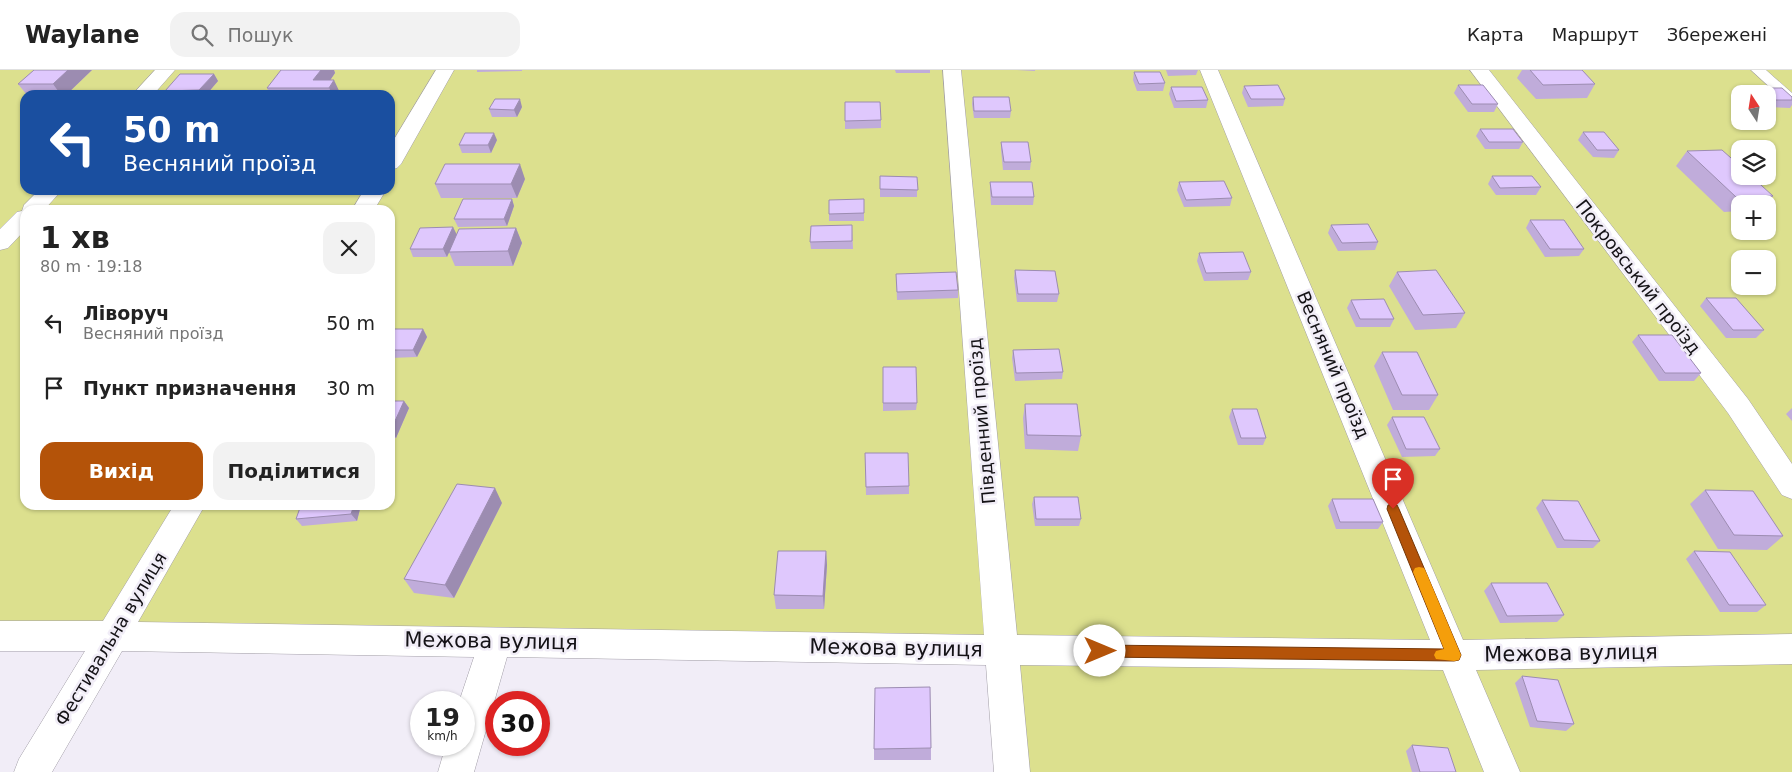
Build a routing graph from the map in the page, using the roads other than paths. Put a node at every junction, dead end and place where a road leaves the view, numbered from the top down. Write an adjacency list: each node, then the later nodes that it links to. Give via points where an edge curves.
1 (166, 70): 7 (street)
2 (445, 70): 9 (street)
3 (952, 70): 20 (street, Південний проїзд)
4 (1209, 70): 21 (street, Весняний проїзд)
5 (1479, 70): 14 (street, Покровський проїзд, via 1738,406)
6 (1758, 70): 8 (lane)
7 (147, 90)
8 (1792, 100)
9 (395, 155)
10 (46, 195): 11 (street)
11 (37, 205)
12 (20, 222): 13 (street)
13 (0, 243)
14 (1792, 488)
15 (187, 510): 17 (street, Фестивальна вулиця)
16 (0, 636): 17 (street, Межова вулиця)
17 (113, 636): 18 (street, Межова вулиця); 22 (street, Фестивальна вулиця)
18 (495, 641): 20 (street, Межова вулиця); 23 (street)
19 (1792, 649): 21 (street, Межова вулиця)
20 (1002, 650): 21 (street, Межова вулиця); 24 (street, Південний проїзд)
21 (1454, 655): 25 (street, Весняний проїзд)
22 (32, 772)
23 (456, 772)
24 (1012, 772)
25 (1502, 772)

